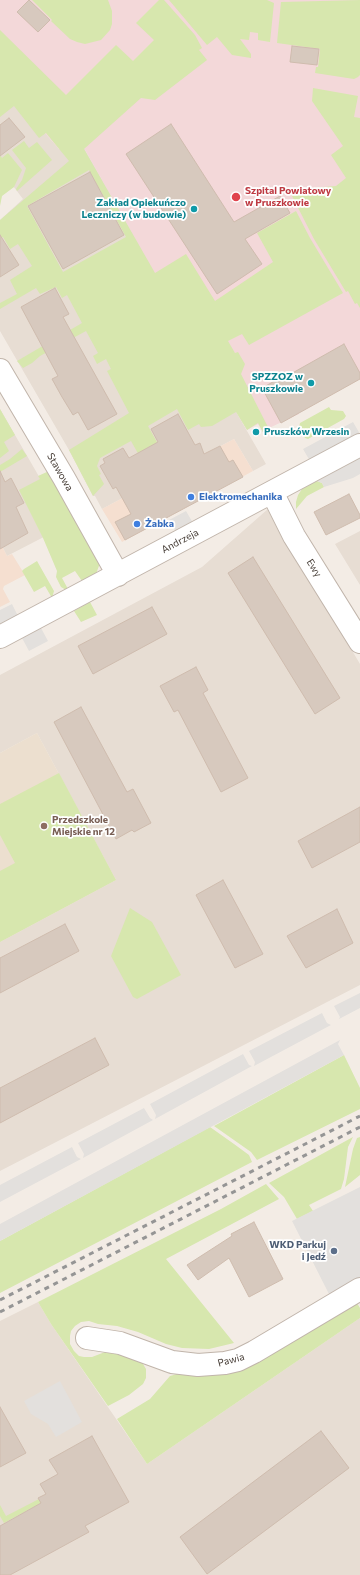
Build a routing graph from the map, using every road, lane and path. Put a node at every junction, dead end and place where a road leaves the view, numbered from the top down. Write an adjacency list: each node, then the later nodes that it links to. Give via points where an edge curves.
1 (0, 370): 4 (street, Stawowa)
2 (360, 445): 3 (street, Andrzeja)
3 (272, 492): 4 (street, Andrzeja); 6 (street, Ewy, via 294,536)
4 (118, 575): 5 (street, Andrzeja)
5 (0, 637)
6 (360, 642)
7 (360, 1289): 8 (street, Pawia, via 261,1349 225,1363 198,1366 172,1362 120,1343)
8 (88, 1338)

